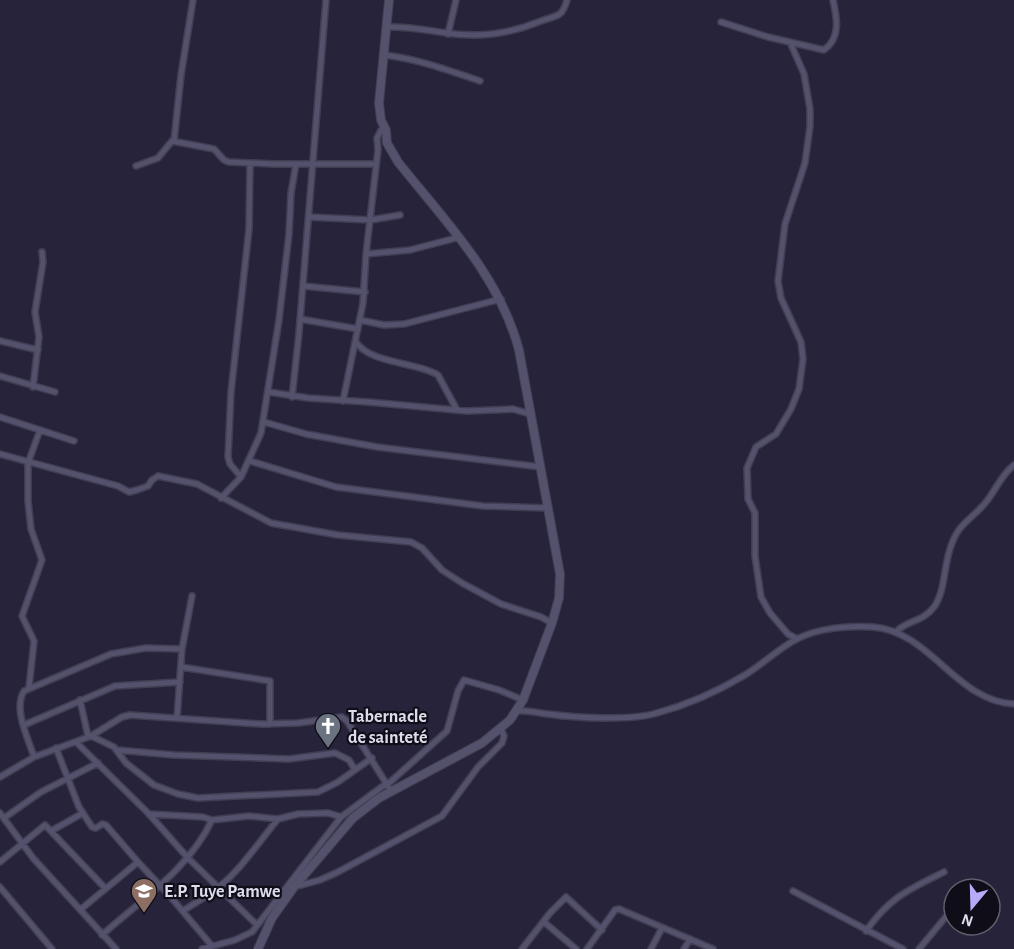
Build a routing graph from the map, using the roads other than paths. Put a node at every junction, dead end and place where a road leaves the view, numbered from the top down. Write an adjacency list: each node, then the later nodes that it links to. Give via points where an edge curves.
1 (193, 0): 14 (street)
2 (326, 0): 16 (street)
3 (389, 0): 8 (main road)
4 (456, 0): 9 (street)
5 (567, 0): 9 (street, via 559,16 514,31 493,35)
6 (833, 0): 10 (street, via 837,28 827,48)
7 (721, 22): 10 (street)
8 (386, 27): 9 (street, via 405,26); 11 (main road)
9 (448, 34)
10 (790, 42): 58 (street, via 802,66 810,116 806,158 785,224 778,281 783,304 801,342 803,359 791,409 776,434 756,447 747,468 748,499 756,517 755,556 761,597)
11 (384, 55): 12 (street, via 435,65); 13 (main road, via 379,103)
12 (480, 81)
13 (386, 130): 18 (street, via 381,130 377,138); 23 (main road, via 387,143 398,162)
14 (174, 141): 15 (street, via 214,148 226,161); 19 (street, via 158,158)
15 (250, 163): 17 (street); 52 (street, via 249,229 228,457)
16 (312, 163): 17 (street); 18 (street); 21 (street)
17 (296, 164): 37 (street)
18 (376, 164): 22 (street)
19 (136, 166)
20 (400, 215): 22 (street)
21 (309, 217): 22 (street); 26 (street)
22 (370, 220): 25 (street)
23 (460, 237): 25 (street, via 410,250); 28 (main road)
24 (42, 252): 34 (street, via 35,312)
25 (366, 254): 27 (street)
26 (303, 286): 27 (street); 29 (street)
27 (365, 292): 30 (street)
28 (501, 299): 30 (street, via 404,324); 42 (main road, via 517,342)
29 (300, 319): 31 (street); 39 (street)
30 (360, 320): 31 (street)
31 (358, 329): 33 (street)
32 (0, 341): 34 (street)
33 (356, 342): 40 (street); 41 (street, via 383,358 434,372)
34 (38, 350): 36 (street)
35 (0, 376): 36 (street)
36 (33, 387): 38 (street)
37 (269, 392): 39 (street); 44 (street)
38 (55, 393)
39 (292, 397): 40 (street)
40 (343, 401): 41 (street)
41 (457, 410): 42 (street, via 513,409)
42 (531, 414): 51 (main road)
43 (0, 417): 45 (street)
44 (264, 422): 48 (street); 51 (street, via 377,447)
45 (39, 430): 46 (street); 49 (street)
46 (74, 441)
47 (0, 454): 49 (street)
48 (250, 461): 52 (street); 54 (street, via 336,487 483,506)
49 (28, 463): 53 (street, via 129,492 145,488 158,476 181,479); 64 (street, via 29,522 42,556 22,616 34,641)
50 (1014, 465): 57 (street, via 985,504 955,534 935,605 923,618)
51 (541, 467): 54 (main road)
52 (242, 477): 53 (street)
53 (221, 498): 56 (street, via 271,523 411,542 462,583 501,604)
54 (548, 508): 56 (main road, via 560,574)
55 (192, 596): 61 (street)
56 (552, 623): 66 (main road)
57 (896, 632): 59 (street, via 860,627 810,633); 67 (street, via 975,691 996,702)
58 (788, 634): 59 (street); 60 (street)
59 (797, 639): 60 (street)
60 (788, 644): 68 (street, via 724,686 656,714 589,716)
61 (182, 649): 62 (street); 64 (street, via 146,648 111,654)
62 (181, 667): 63 (street); 70 (street, via 270,681)
63 (180, 682): 65 (street, via 115,686); 69 (street)
64 (29, 687): 71 (street, via 21,696)
65 (80, 700): 71 (street); 73 (street)
66 (523, 700): 68 (main road); 83 (street, via 464,680 447,730)
67 (1014, 704)
68 (516, 711): 72 (main road)
69 (177, 718): 70 (street); 73 (street, via 130,715)
70 (270, 724): 78 (street, via 342,717)
71 (24, 725): 77 (street)
72 (501, 729): 83 (main road, via 482,743); 100 (street, via 502,743 478,767 442,816 358,862)
73 (89, 736): 74 (street); 76 (street)
74 (76, 742): 75 (street); 79 (street)
75 (56, 748): 77 (street); 82 (street)
76 (117, 750): 80 (street, via 289,759 335,753 349,760); 80 (street, via 126,763 154,785 198,798 318,792)
77 (34, 757): 81 (street)
78 (372, 758): 80 (street); 83 (street)
79 (98, 763): 82 (street); 85 (street)
80 (355, 770)
81 (0, 777)
82 (68, 777): 84 (street); 86 (street)
83 (389, 786): 87 (street); 95 (main road)
84 (82, 813): 90 (street); 94 (street, via 92,828 106,825)
85 (149, 814): 89 (street, via 203,816); 92 (street)
86 (2, 816): 91 (street)
87 (341, 817): 88 (street, via 328,813); 95 (street)
88 (278, 819): 89 (street, via 249,816); 99 (street, via 239,868)
89 (212, 820): 92 (street)
90 (51, 831): 91 (street, via 43,825); 101 (street)
91 (21, 843): 93 (street); 103 (street)
92 (188, 858): 97 (street); 99 (street)
93 (0, 862)
94 (138, 862): 97 (street); 101 (street)
95 (302, 871): 100 (main road); 107 (street)
96 (944, 872): 110 (street, via 887,905)
97 (160, 885): 104 (street); 111 (street)
98 (0, 887): 114 (street)
99 (218, 887): 104 (street); 107 (street)
100 (294, 887): 117 (main road, via 272,918)
101 (105, 888): 103 (street)
102 (793, 891): 110 (street)
103 (80, 910): 111 (street)
104 (183, 911): 113 (street)
105 (942, 921): 125 (street)
106 (544, 922): 109 (street, via 566,897); 118 (street); 119 (street)
107 (257, 925): 113 (street, via 245,936)
108 (662, 928): 109 (street, via 619,909); 112 (street); 121 (street)
109 (602, 930): 120 (street)
110 (866, 931): 124 (street)
111 (102, 935): 115 (street)
112 (690, 939): 122 (street); 123 (street)
113 (212, 946): 116 (street)
114 (52, 949)
115 (116, 949)
116 (202, 949)
117 (258, 949)
118 (522, 949)
119 (576, 949)
120 (587, 949)
121 (651, 949)
122 (684, 949)
123 (713, 949)
124 (903, 949)
125 (919, 949)

